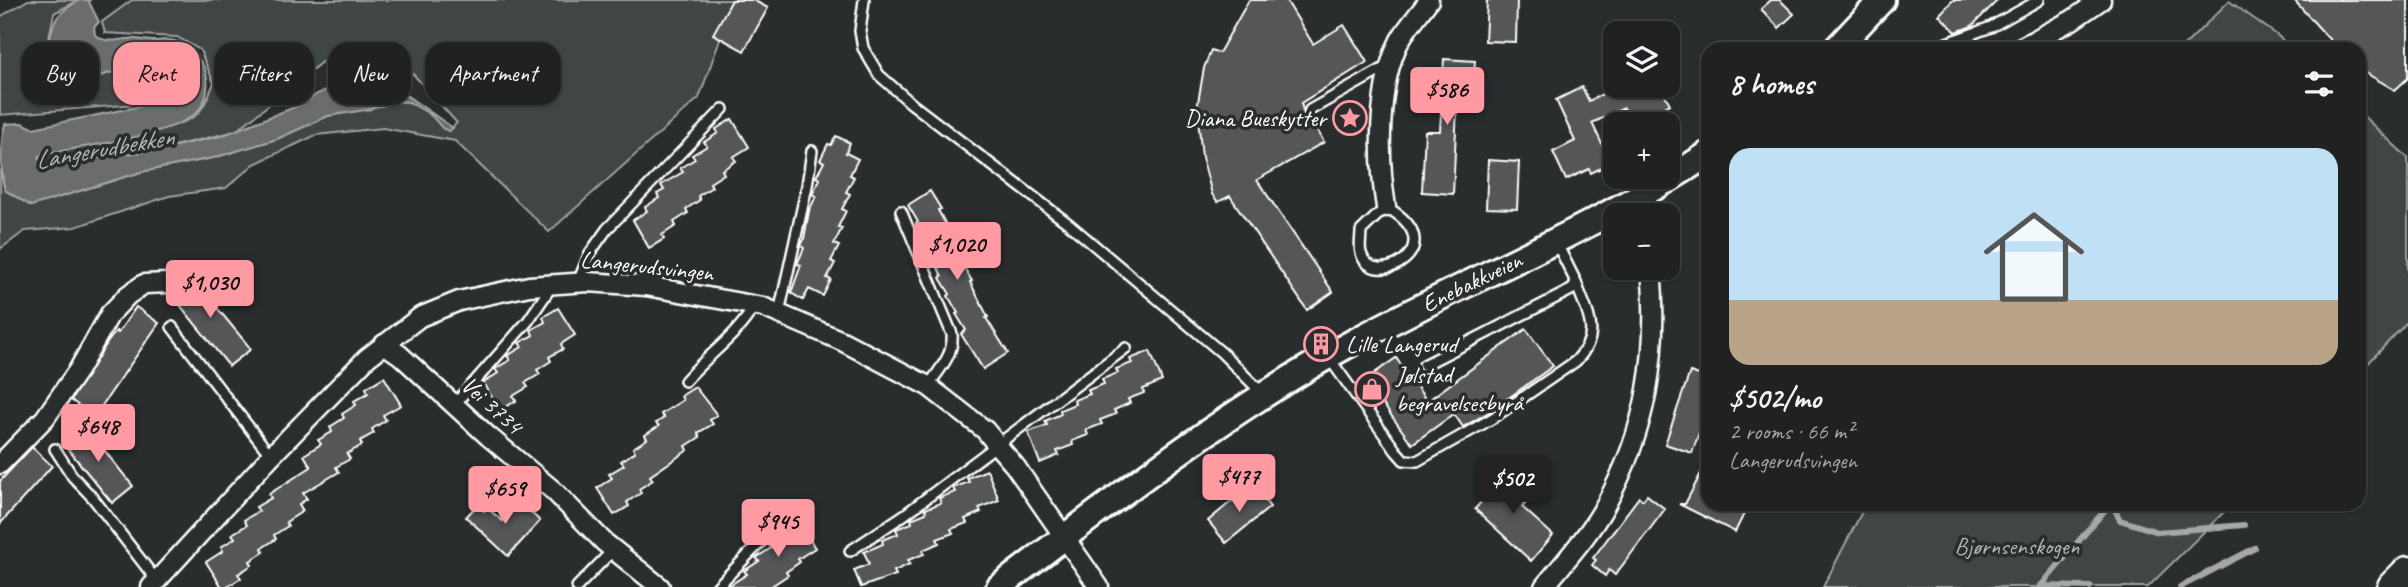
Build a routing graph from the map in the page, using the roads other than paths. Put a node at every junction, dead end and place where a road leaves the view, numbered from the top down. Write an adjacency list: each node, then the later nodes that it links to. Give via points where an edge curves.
1 (864, 0): 33 (lane, via 863,48 879,75 1069,224)
2 (1429, 0): 9 (street, via 1401,39)
3 (1882, 0): 6 (main road)
4 (2039, 0): 7 (lane, via 1991,27)
5 (2098, 1): 8 (street)
6 (1843, 42)
7 (1949, 42)
8 (2031, 42)
9 (1391, 64): 11 (lane); 15 (street, via 1383,105 1381,158)
10 (723, 109): 20 (lane, via 607,229)
11 (1310, 110)
12 (812, 151): 25 (lane)
13 (1701, 159): 14 (main road, Enebakkveien)
14 (1641, 203)
15 (1386, 208): 15 (lane, via 1361,231 1361,253 1366,262 1387,268 1407,260 1414,239 1403,217)
16 (901, 211): 32 (lane, via 952,334 950,352)
17 (1603, 221): 18 (main road, Enebakkveien)
18 (1555, 241): 21 (lane); 29 (main road, Enebakkveien)
19 (1652, 280): 50 (street, via 1652,368 1640,423 1604,508)
20 (578, 282): 23 (street, Langerudsvingen); 24 (street, Langerudsvingen, via 646,286)
21 (1576, 282): 29 (lane, via 1592,334 1587,349 1493,418 1417,461 1404,460 1396,451); 30 (lane, via 1573,289)
22 (168, 283): 38 (street, via 144,284 110,314 45,418)
23 (553, 283): 27 (street, Langerudsvingen, via 439,307); 34 (lane, via 528,321)
24 (755, 305): 25 (street, Langerudsvingen); 31 (lane, via 728,341)
25 (779, 313): 32 (street, Langerudsvingen)
26 (172, 327): 37 (lane)
27 (384, 344): 34 (street, Vei 3734); 37 (street, Langerudsvingen)
28 (1126, 348): 35 (lane)
29 (1328, 356): 33 (main road, Enebakkveien)
30 (1424, 365)
31 (685, 381)
32 (928, 386): 35 (street, Langerudsvingen, via 985,430)
33 (1264, 395): 40 (main road, Enebakkveien)
34 (454, 405): 41 (street, Vei 3734, via 554,491)
35 (998, 446): 40 (street, Langerudsvingen); 42 (lane)
36 (55, 449): 44 (lane)
37 (271, 456): 44 (street, Langerudsvingen)
38 (0, 464)
39 (785, 517): 47 (lane)
40 (1064, 538): 48 (main road, Enebakkveien); 49 (street, Langerudsvingen)
41 (613, 550): 45 (lane); 46 (street, Vei 3734)
42 (850, 551)
43 (2408, 573): 51 (highway)
44 (154, 584)
45 (577, 587)
46 (660, 587)
47 (717, 587)
48 (999, 587)
49 (1099, 587)
50 (1544, 587)
51 (2393, 587)

